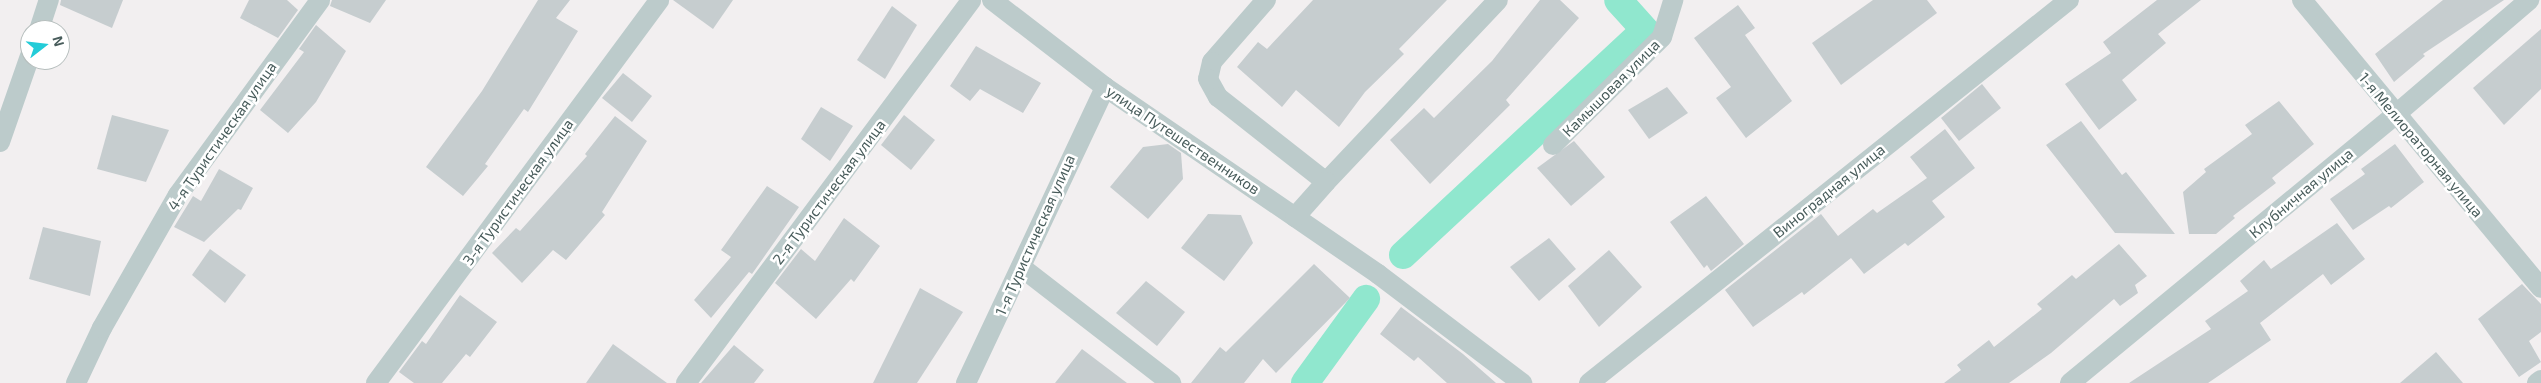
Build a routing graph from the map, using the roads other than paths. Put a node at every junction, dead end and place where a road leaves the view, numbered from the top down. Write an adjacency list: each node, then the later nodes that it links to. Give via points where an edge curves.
1 (49, 0): 12 (street)
2 (320, 0): 23 (street, 4-я Туристическая улица, via 178,195 102,328)
3 (659, 0): 24 (street, 3-я Туристическая улица)
4 (971, 0): 25 (street, 2-я Туристическая улица)
5 (992, 0): 14 (street, улица Путешественников)
6 (1266, 0): 18 (street, via 1212,62 1208,79 1218,97)
7 (1498, 0): 18 (street)
8 (1673, 0): 17 (street, Камышовая улица, via 1662,37)
9 (2069, 0): 29 (street, Виноградная улица)
10 (2302, 0): 15 (street, 1-я Мелиораторная улица)
11 (2529, 0): 15 (street, Клубничная улица)
12 (42, 20)
13 (25, 70): 16 (street)
14 (1105, 87): 19 (street, улица Путешественников); 20 (street, 1-я Туристическая улица)
15 (2395, 115): 21 (street, 1-я Мелиораторная улица); 30 (street, Клубничная улица)
16 (0, 142)
17 (1553, 144)
18 (1326, 182): 19 (street)
19 (1295, 217): 28 (street, улица Путешественников, via 1378,274)
20 (1021, 267): 26 (street, 1-я Туристическая улица); 27 (street)
21 (2541, 288)
22 (2541, 380): 31 (street)
23 (76, 383)
24 (376, 383)
25 (686, 383)
26 (966, 383)
27 (1171, 383)
28 (1522, 383)
29 (1589, 383)
30 (2070, 383)
31 (2537, 383)

